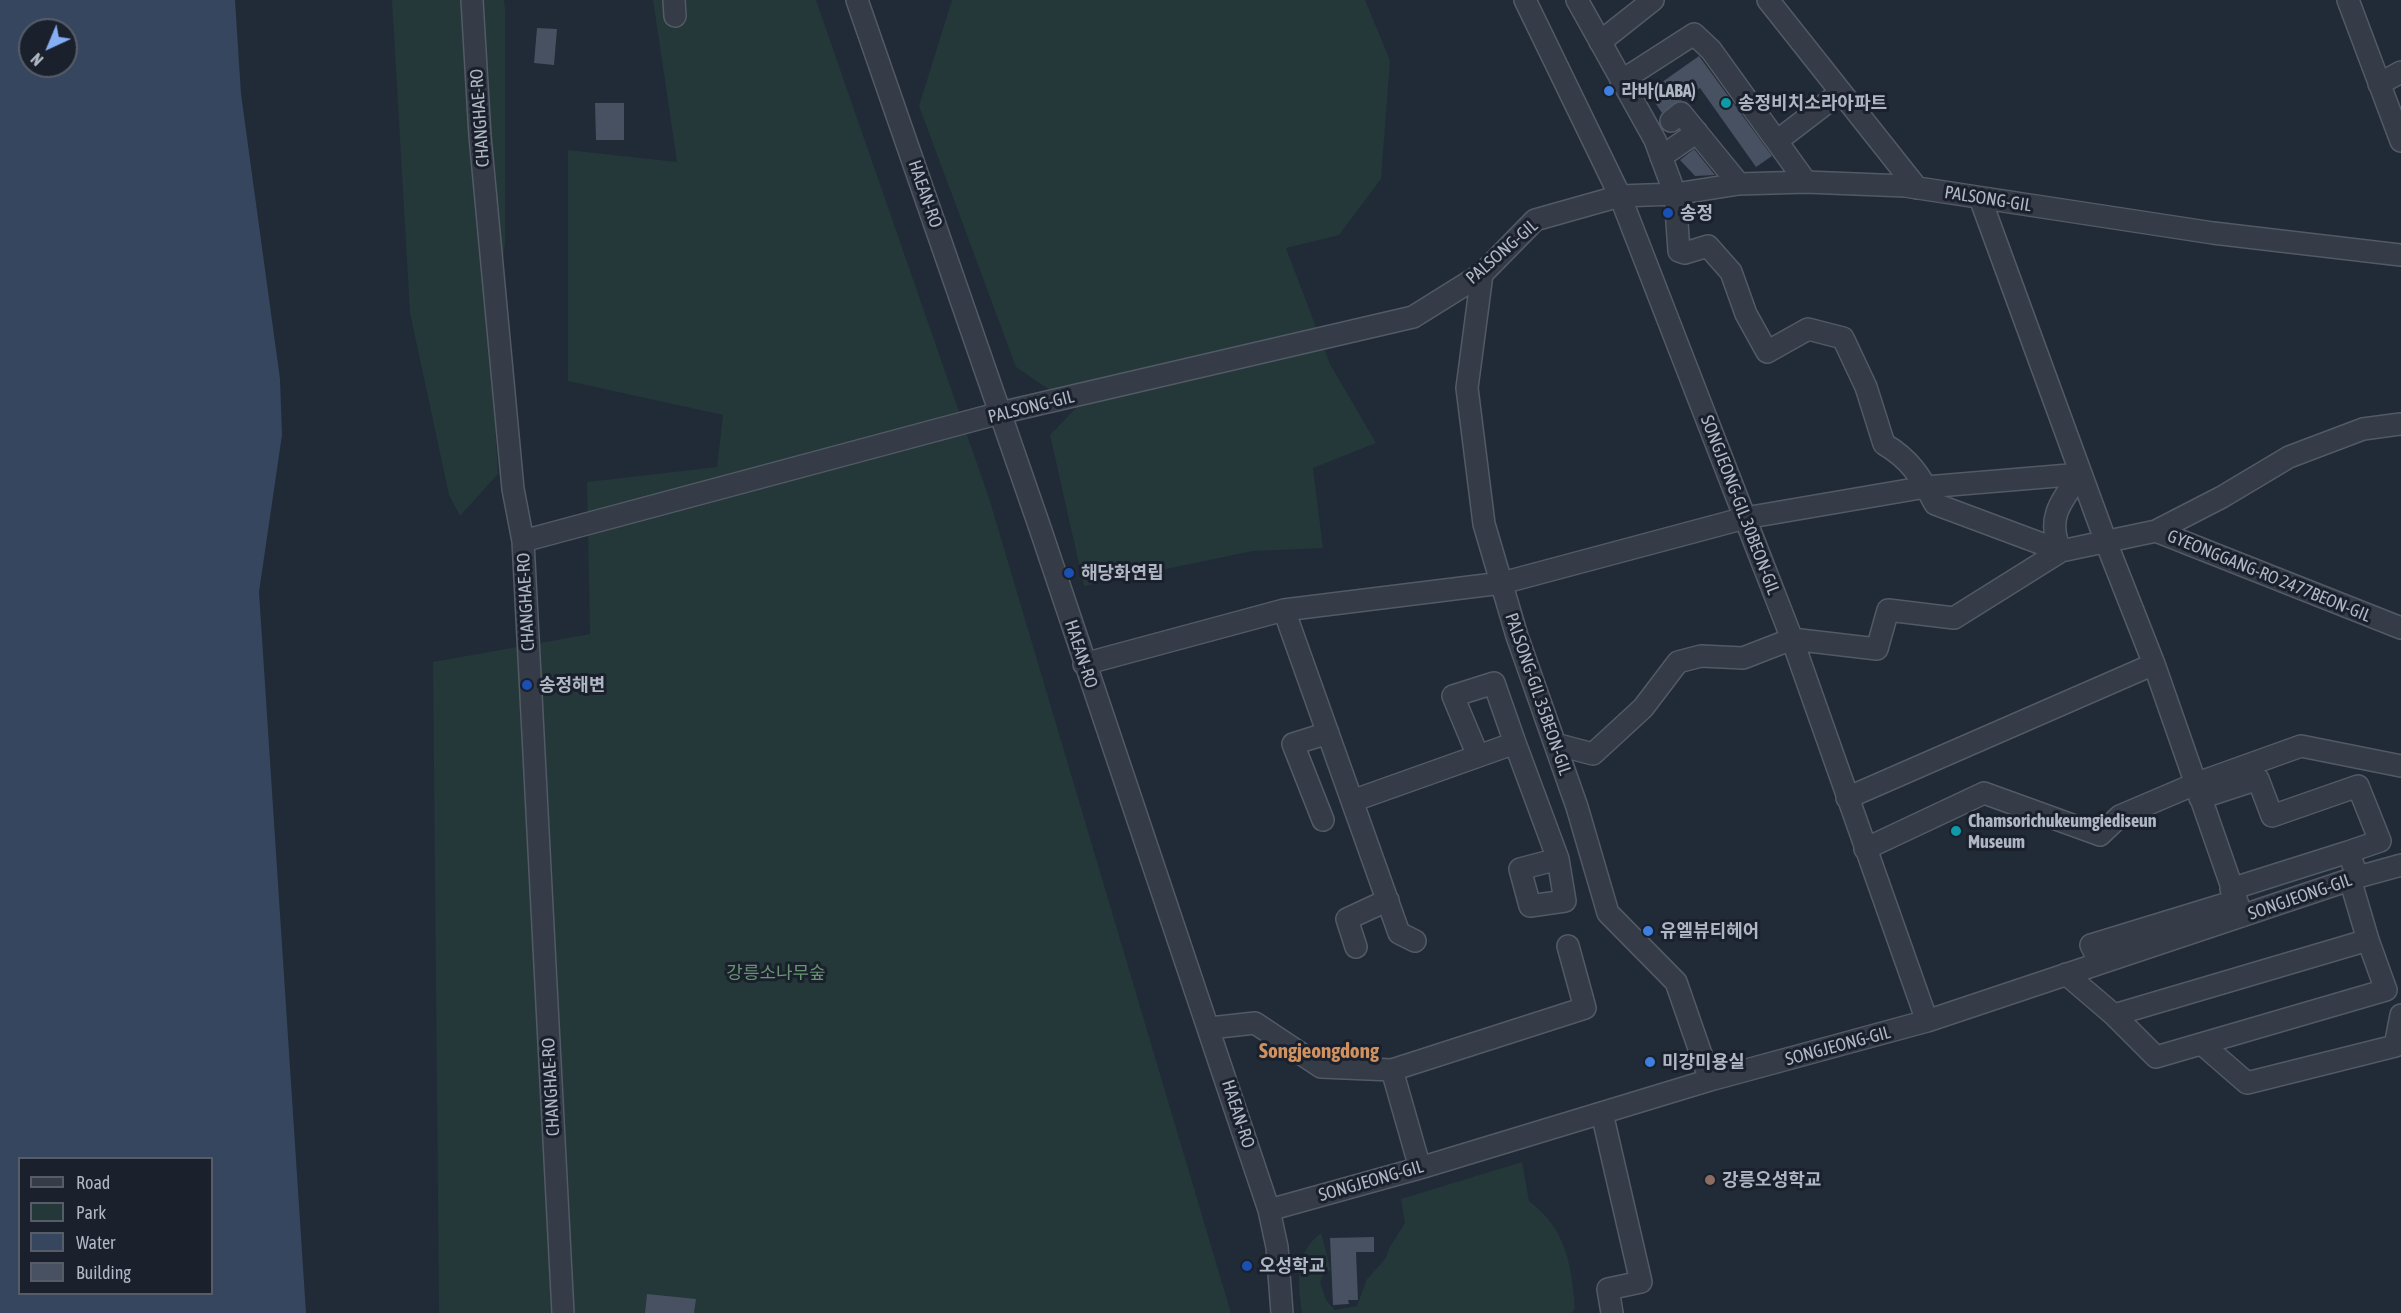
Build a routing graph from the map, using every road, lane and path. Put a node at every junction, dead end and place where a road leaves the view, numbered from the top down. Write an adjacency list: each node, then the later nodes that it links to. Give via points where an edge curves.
1 (472, 0): 32 (street, CHANGHAE-RO, via 480,136 512,477)
2 (857, 0): 26 (street, HAEAN-RO)
3 (1525, 0): 22 (street, SONGJEONG-GIL 30BEON-GIL)
4 (1653, 0): 8 (street)
5 (1768, 0): 12 (street)
6 (2348, 0): 11 (street)
7 (1579, 1): 8 (street)
8 (1600, 42): 10 (street)
9 (2401, 72): 11 (street)
10 (1622, 81): 15 (street, via 1694,34 1711,50); 17 (street)
11 (2379, 84): 16 (street)
12 (1841, 92): 15 (street); 20 (street)
13 (1671, 121): 14 (street, via 1682,113)
14 (1697, 132): 17 (street); 19 (street)
15 (1777, 141): 18 (street)
16 (2401, 141)
17 (1661, 157): 21 (street)
18 (1806, 182): 19 (street, PALSONG-GIL); 20 (street, PALSONG-GIL)
19 (1739, 184): 21 (street, PALSONG-GIL)
20 (1917, 188): 23 (street, PALSONG-GIL)
21 (1675, 194): 22 (street, PALSONG-GIL); 29 (street, via 1679,251 1708,246 1731,272 1746,314 1767,351 1808,329 1843,338 1866,387 1884,444 1903,455)
22 (1620, 196): 25 (street, PALSONG-GIL, via 1535,220); 30 (street, SONGJEONG-GIL 30BEON-GIL)
23 (1980, 198): 24 (street, PALSONG-GIL, via 2213,233); 28 (street)
24 (2401, 255)
25 (1482, 274): 26 (street, PALSONG-GIL, via 1413,317); 35 (street, PALSONG-GIL 35BEON-GIL, via 1467,388 1484,524)
26 (1000, 413): 32 (street, PALSONG-GIL); 39 (street, HAEAN-RO)
27 (2401, 424): 31 (street, via 2363,429 2289,457)
28 (2081, 474): 29 (street); 33 (street); 34 (street, via 2057,506 2054,536)
29 (1926, 487): 30 (street); 34 (street, via 1935,504)
30 (1745, 518): 35 (street); 38 (street, SONGJEONG-GIL 30BEON-GIL)
31 (2156, 531): 33 (street, GYEONGGANG-RO 2477BEON-GIL); 37 (street, GYEONGGANG-RO 2477BEON-GIL)
32 (523, 541): 74 (street, CHANGHAE-RO)
33 (2106, 542): 34 (street, GYEONGGANG-RO 2477BEON-GIL); 40 (street)
34 (2061, 551): 38 (street, GYEONGGANG-RO 2477BEON-GIL, via 1954,618 1888,610 1877,649)
35 (1502, 584): 36 (street); 43 (street, PALSONG-GIL 35BEON-GIL)
36 (1284, 610): 39 (street); 41 (street)
37 (2401, 628)
38 (1792, 639): 43 (street, via 1743,658 1701,656 1678,662 1643,708 1593,754); 47 (street, SONGJEONG-GIL 30BEON-GIL)
39 (1084, 664): 67 (street, HAEAN-RO)
40 (2154, 664): 46 (street); 47 (street)
41 (1328, 733): 48 (street); 49 (street, via 1293,744)
42 (1515, 743): 44 (street); 44 (street, via 1494,683 1453,696); 52 (street)
43 (1555, 744): 70 (street, PALSONG-GIL 35BEON-GIL, via 1608,913 1676,982)
44 (1478, 756): 48 (street)
45 (2401, 766): 46 (street, via 2301,746)
46 (2197, 791): 50 (street, via 2120,816 2100,835 1984,793); 51 (street, via 2258,779 2272,816 2358,786 2380,841); 56 (street)
47 (1847, 798): 50 (street, SONGJEONG-GIL 30BEON-GIL)
48 (1352, 801): 55 (street)
49 (1323, 820)
50 (1865, 849): 66 (street, SONGJEONG-GIL 30BEON-GIL)
51 (2348, 852): 54 (street); 56 (street)
52 (1558, 859)
53 (2401, 865): 54 (street, SONGJEONG-GIL)
54 (2354, 878): 56 (street, SONGJEONG-GIL); 57 (street)
55 (1388, 900): 58 (street, via 1399,933); 60 (street, via 1347,920)
56 (2236, 902): 61 (street, SONGJEONG-GIL, via 2100,963)
57 (2368, 940): 62 (street); 64 (street)
58 (1415, 941)
59 (1568, 946): 69 (street, via 1585,1008)
60 (1356, 947)
61 (2066, 974): 64 (street); 66 (street, SONGJEONG-GIL)
62 (2386, 990): 63 (street); 68 (street)
63 (2401, 1011)
64 (2114, 1015): 68 (street, via 2156,1057)
65 (2401, 1015): 68 (street, via 2395,1046 2247,1083)
66 (1927, 1021): 70 (street, SONGJEONG-GIL)
67 (1210, 1028): 69 (street, via 1255,1023 1321,1066); 73 (street, HAEAN-RO)
68 (2202, 1044)
69 (1392, 1070): 72 (street)
70 (1710, 1080): 71 (street, SONGJEONG-GIL)
71 (1602, 1113): 72 (street, SONGJEONG-GIL); 76 (street, via 1641,1282 1608,1289)
72 (1420, 1168): 73 (street, SONGJEONG-GIL)
73 (1269, 1210): 75 (street, HAEAN-RO, via 1277,1247)
74 (563, 1313)
75 (1282, 1313)
76 (1612, 1313)

